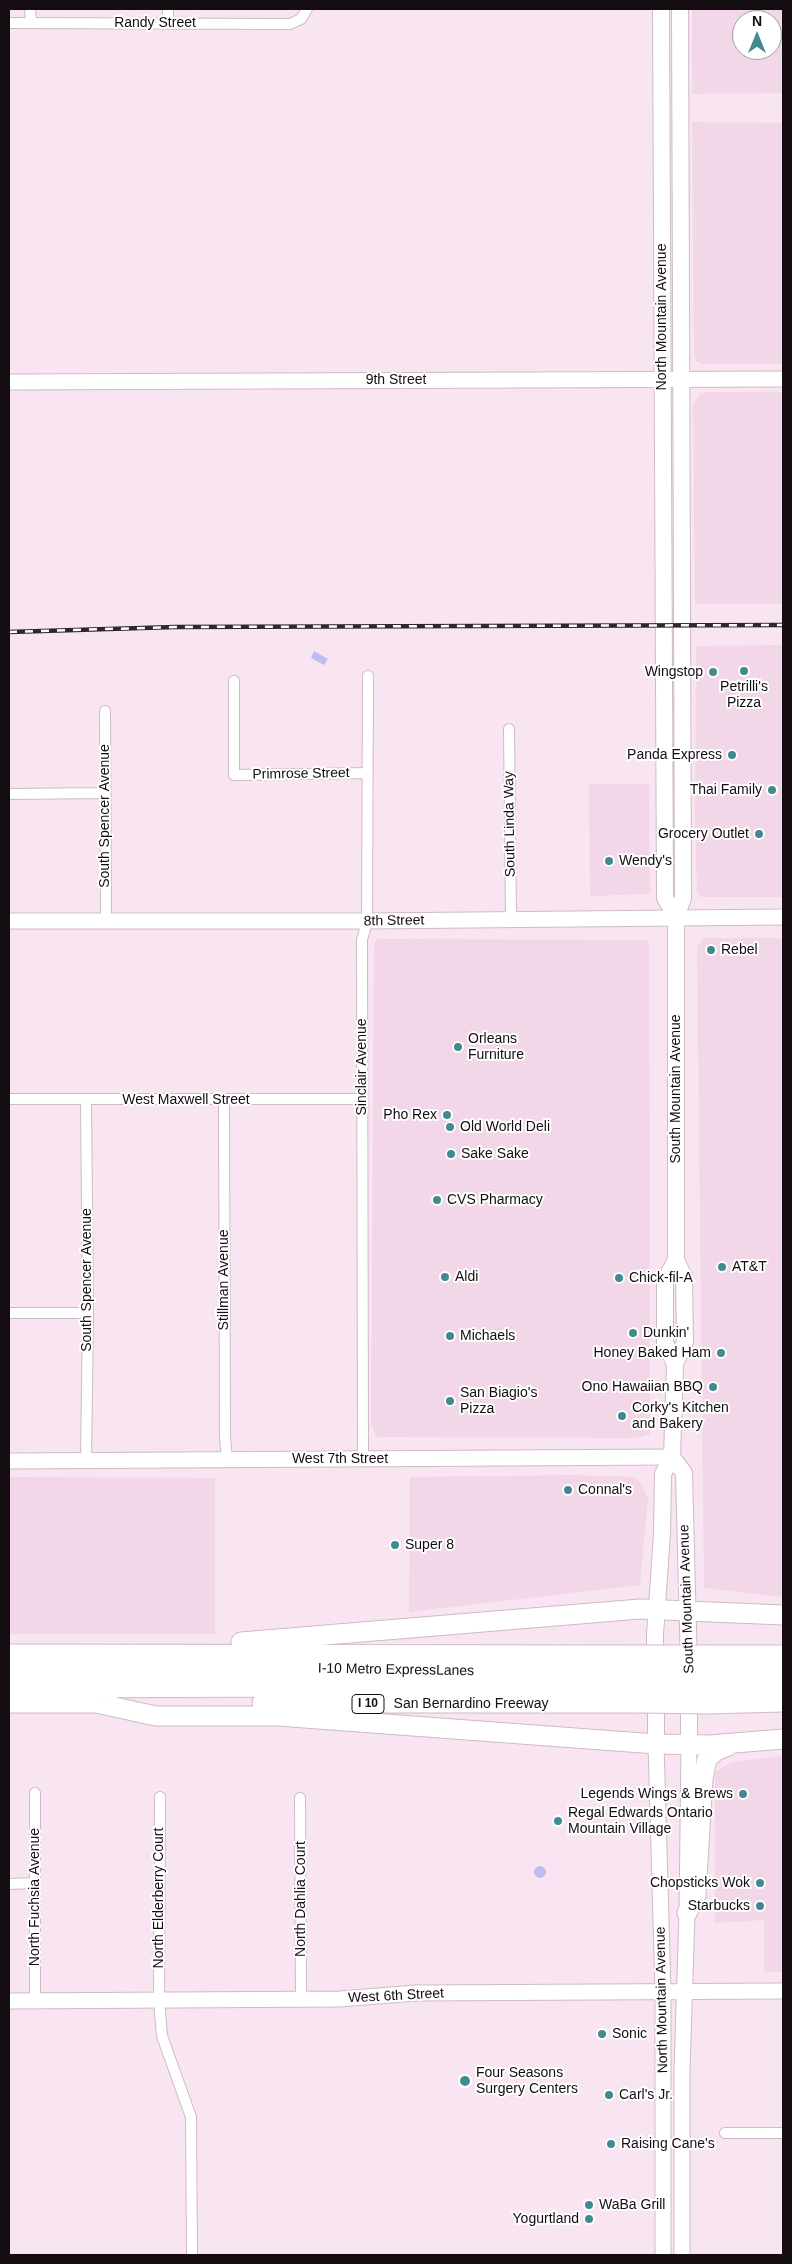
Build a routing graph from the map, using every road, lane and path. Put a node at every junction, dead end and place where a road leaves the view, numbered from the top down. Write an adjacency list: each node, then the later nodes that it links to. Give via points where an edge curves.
1 (30, 9): 6 (street)
2 (168, 9): 8 (street)
3 (306, 9): 8 (street, Randy Street, via 301,19 290,24)
4 (680, 9): 9 (main road, North Mountain Avenue)
5 (661, 12): 9 (main road, via 671,25 671,58); 10 (main road, North Mountain Avenue)
6 (30, 22): 7 (street, Randy Street); 8 (street, Randy Street)
7 (9, 23)
8 (168, 23)
9 (680, 84): 11 (main road, North Mountain Avenue)
10 (662, 136): 11 (main road, via 670,160 670,220); 12 (main road, North Mountain Avenue)
11 (680, 231): 13 (main road, North Mountain Avenue)
12 (662, 232): 13 (main road, via 672,242 672,278); 14 (main road, North Mountain Avenue)
13 (681, 299): 15 (main road, North Mountain Avenue)
14 (663, 379): 15 (street, 9th Street); 17 (street, 9th Street); 18 (main road, North Mountain Avenue)
15 (682, 379): 16 (street, 9th Street); 20 (main road, North Mountain Avenue)
16 (783, 379)
17 (9, 382)
18 (662, 451): 19 (main road, North Mountain Avenue); 20 (main road, via 672,485 671,507)
19 (663, 514): 21 (main road, via 673,524 673,571); 23 (main road, North Mountain Avenue)
20 (683, 515): 21 (main road, North Mountain Avenue)
21 (683, 599): 22 (main road, North Mountain Avenue)
22 (683, 625): 30 (main road, South Mountain Avenue)
23 (663, 626): 24 (main road, South Mountain Avenue)
24 (663, 658): 30 (main road, via 672,680 672,768); 31 (main road, South Mountain Avenue)
25 (368, 676): 29 (street, Sinclair Avenue)
26 (234, 680): 29 (street, Primrose Street, via 234,774)
27 (105, 711): 32 (street, South Spencer Avenue)
28 (509, 729): 37 (street, South Linda Way)
29 (368, 773): 40 (street, Sinclair Avenue)
30 (683, 774): 34 (main road, South Mountain Avenue)
31 (664, 780): 34 (main road, via 673,790 674,808); 36 (main road, South Mountain Avenue, via 665,898)
32 (105, 793): 33 (street); 39 (street, South Spencer Avenue)
33 (9, 794)
34 (683, 835): 36 (main road, South Mountain Avenue, via 683,898)
35 (782, 917): 36 (street, 8th Street)
36 (676, 918): 37 (street, 8th Street); 47 (main road, South Mountain Avenue, via 676,1260 665,1280 666,1343 675,1364)
37 (511, 919): 40 (street, 8th Street)
38 (9, 921): 39 (street, 8th Street)
39 (106, 921): 40 (street, 8th Street)
40 (367, 921): 42 (street, Sinclair Avenue, via 362,940)
41 (9, 1099): 43 (street, West Maxwell Street)
42 (362, 1099): 44 (street, West Maxwell Street); 48 (street, Sinclair Avenue)
43 (86, 1100): 44 (street, West Maxwell Street); 46 (street, South Spencer Avenue)
44 (224, 1100): 50 (street, Stillman Avenue)
45 (9, 1313): 46 (street)
46 (88, 1313): 49 (street, South Spencer Avenue)
47 (672, 1457): 48 (street, West 7th Street); 52 (main road, South Mountain Avenue, via 662,1474); 53 (main road, South Mountain Avenue, via 684,1473)
48 (363, 1459): 50 (street, West 7th Street)
49 (86, 1460): 50 (street, West 7th Street); 51 (street, West 7th Street)
50 (227, 1460)
51 (9, 1461)
52 (656, 1608): 53 (highway); 56 (highway, via 220,1642); 73 (main road, South Mountain Avenue)
53 (689, 1609): 54 (highway); 74 (main road, South Mountain Avenue)
54 (783, 1615)
55 (9, 1654): 56 (highway, San Bernardino Freeway / I 10)
56 (182, 1654): 57 (highway, San Bernardino Freeway / I 10)
57 (396, 1654): 59 (highway); 62 (highway, San Bernardino Freeway / I 10)
58 (783, 1655): 63 (highway, San Bernardino Freeway / I 10)
59 (282, 1668): 60 (highway, I-10 Metro ExpressLanes); 62 (highway, I-10 Metro ExpressLanes)
60 (9, 1671)
61 (783, 1673): 63 (highway)
62 (640, 1679): 63 (highway, San Bernardino Freeway / I 10, bridge); 63 (highway, San Bernardino Freeway / I 10, bridge); 65 (highway, I-10 Metro ExpressLanes); 70 (highway, San Bernardino Freeway / I 10)
63 (709, 1680): 64 (highway); 67 (highway, San Bernardino Freeway / I 10)
64 (783, 1686)
65 (262, 1687): 66 (highway, I-10 Metro ExpressLanes); 70 (highway)
66 (9, 1688)
67 (783, 1702)
68 (9, 1703): 69 (highway, San Bernardino Freeway / I 10)
69 (96, 1703): 70 (highway, San Bernardino Freeway / I 10); 73 (highway, via 156,1716 278,1716)
70 (349, 1704)
71 (783, 1739): 72 (highway)
72 (735, 1743): 74 (highway); 80 (highway, via 706,1759 696,1895)
73 (656, 1744): 74 (highway); 81 (street, North Mountain Avenue)
74 (689, 1745): 80 (street, North Mountain Avenue)
75 (35, 1793): 79 (street, North Fuchsia Avenue)
76 (160, 1796): 84 (street, North Elderberry Court)
77 (300, 1798): 85 (street, North Dahlia Court)
78 (9, 1884): 79 (street)
79 (35, 1884): 87 (street, North Fuchsia Avenue)
80 (687, 1913): 82 (street, North Mountain Avenue)
81 (663, 1991): 82 (street, West 6th Street); 85 (street, West 6th Street, via 416,1993 358,1999); 92 (street, North Mountain Avenue)
82 (684, 1991): 83 (street, West 6th Street); 90 (street, North Mountain Avenue)
83 (783, 1991)
84 (159, 1999): 85 (street, West 6th Street); 87 (street, West 6th Street); 91 (street, North Elderberry Court, via 162,2036 191,2117)
85 (301, 1999)
86 (9, 2001): 87 (street, West 6th Street)
87 (35, 2001)
88 (724, 2133): 89 (street)
89 (783, 2133)
90 (679, 2252)
91 (192, 2255)
92 (663, 2255)

